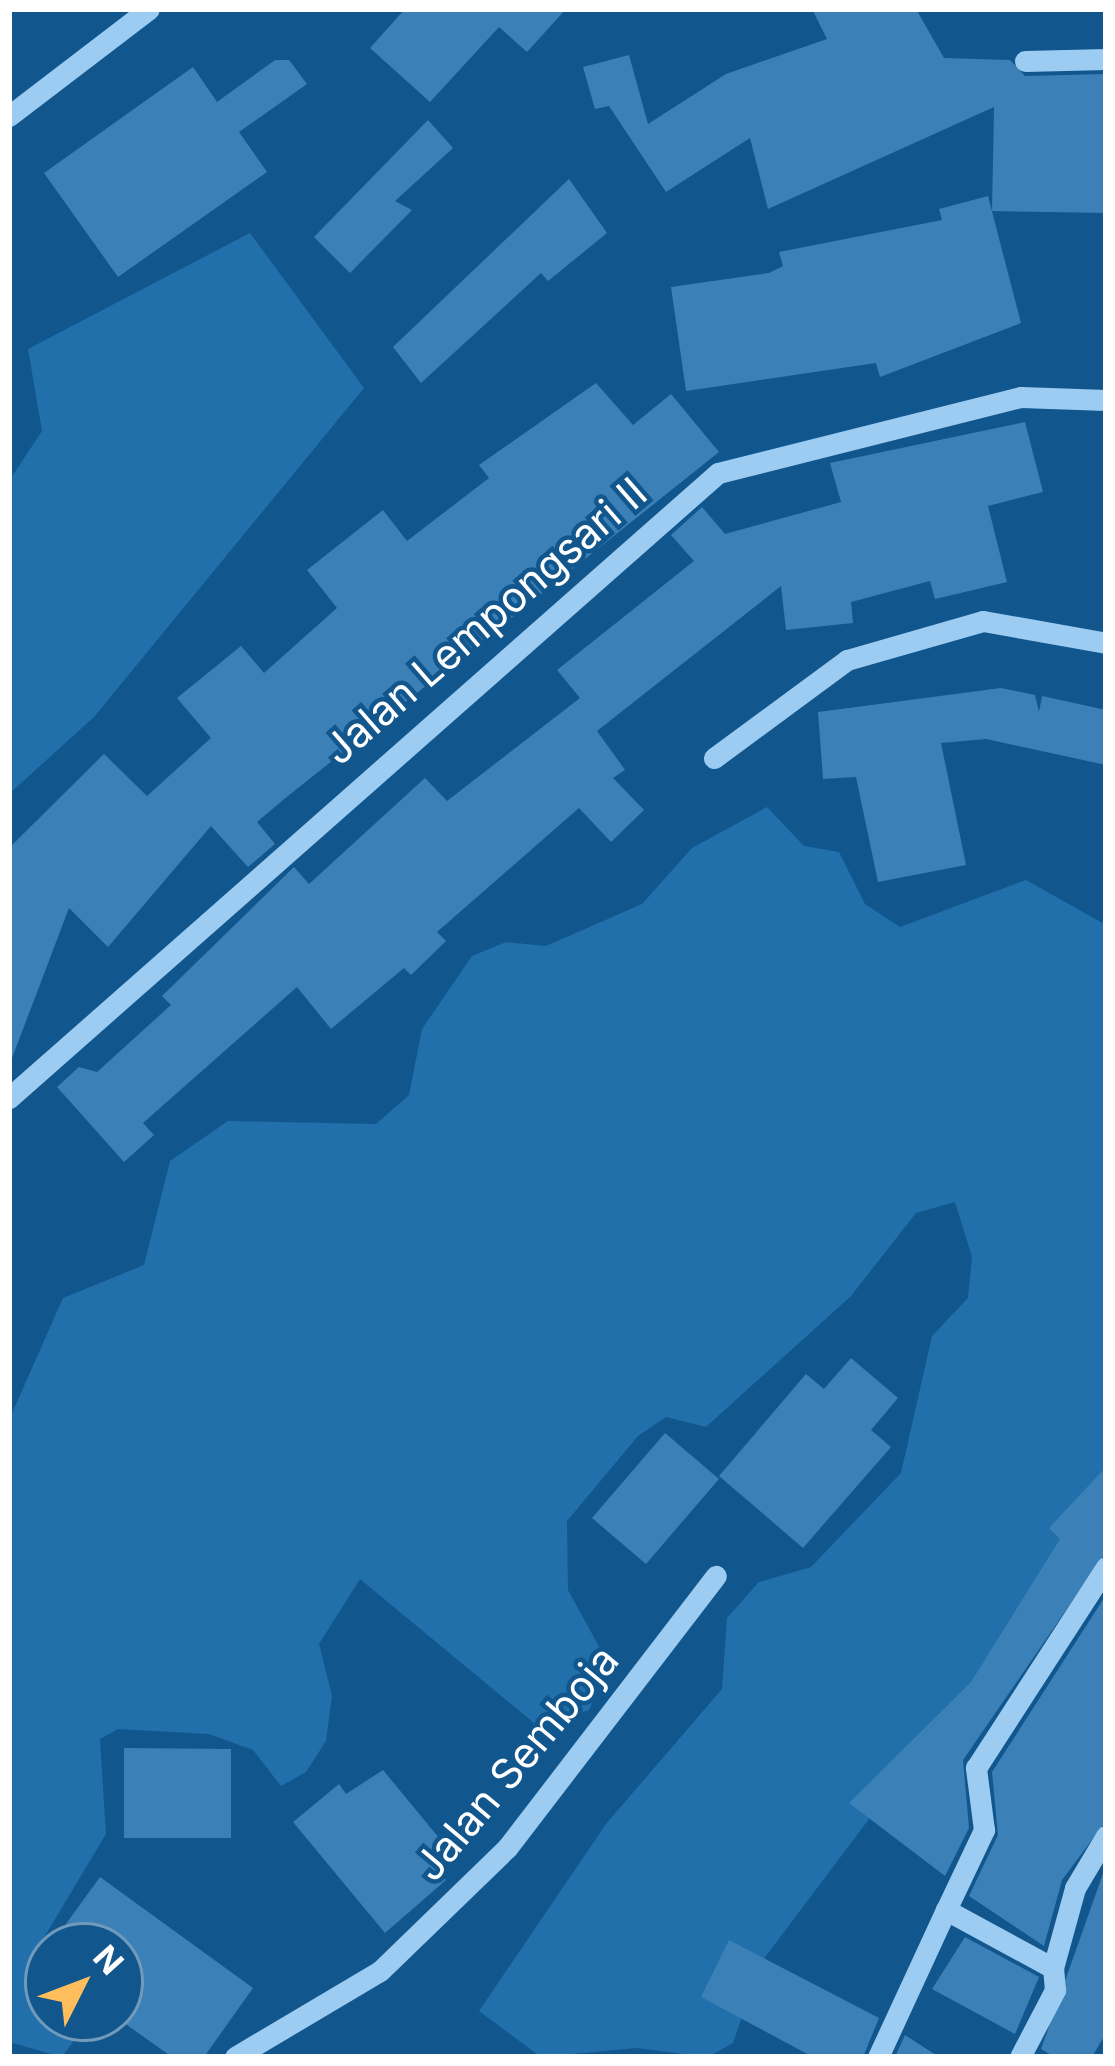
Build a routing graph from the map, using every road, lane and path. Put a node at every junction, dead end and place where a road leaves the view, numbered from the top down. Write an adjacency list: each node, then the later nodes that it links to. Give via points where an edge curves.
1 (149, 9): 4 (street)
2 (1106, 59): 3 (street)
3 (1025, 61)
4 (9, 116)
5 (1106, 400): 8 (street, Jalan Lempongsari II, via 1021,397 718,473)
6 (1106, 643): 7 (street, via 983,622 847,660)
7 (714, 758)
8 (13, 1087)
9 (1106, 1567): 12 (street, via 976,1768 984,1829)
10 (716, 1576): 14 (street, Jalan Semboja, via 507,1848 380,1972)
11 (1106, 1836): 13 (street, via 1075,1888)
12 (946, 1910): 13 (street); 15 (street)
13 (1053, 1968): 16 (street, via 1055,1990)
14 (236, 2057)
15 (878, 2057)
16 (1020, 2057)

